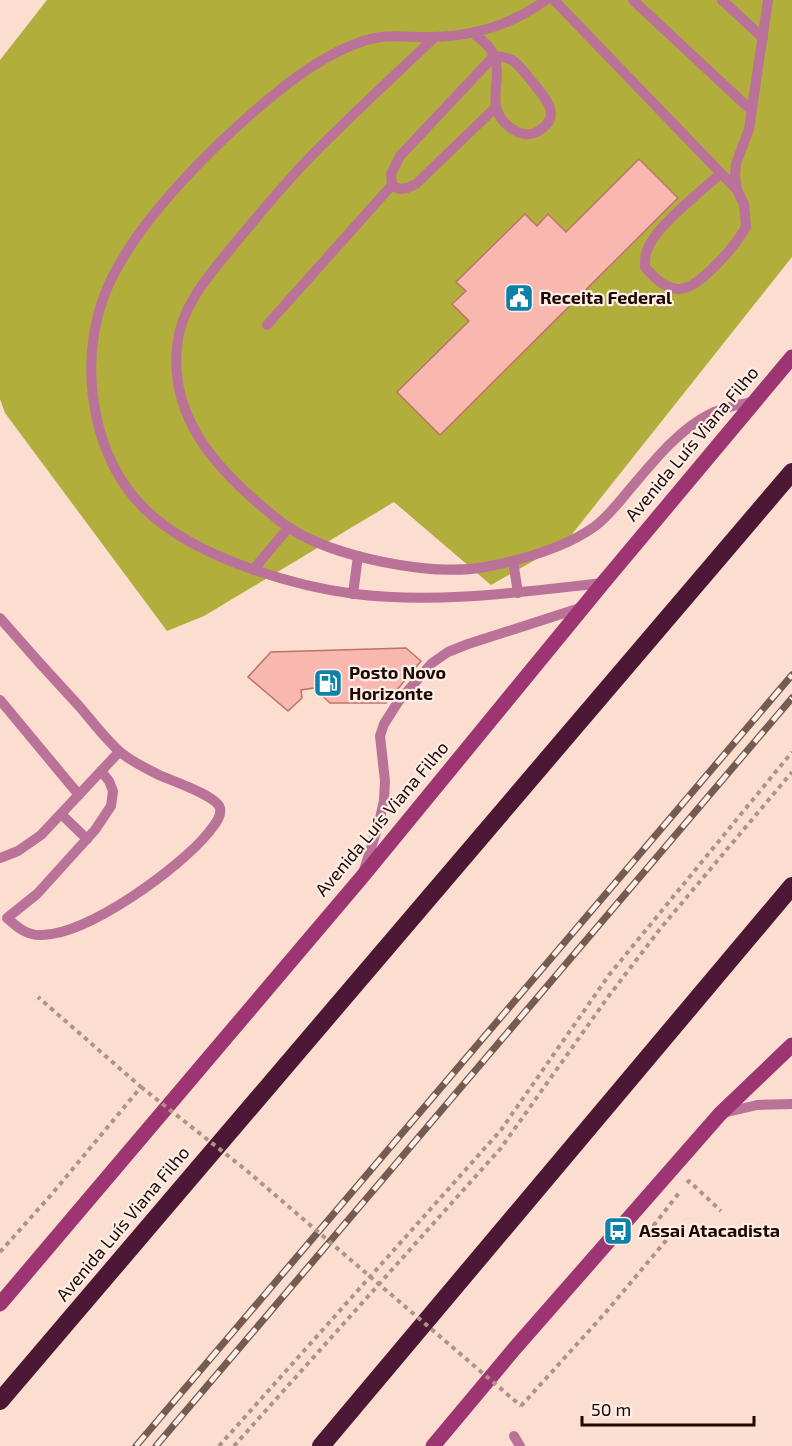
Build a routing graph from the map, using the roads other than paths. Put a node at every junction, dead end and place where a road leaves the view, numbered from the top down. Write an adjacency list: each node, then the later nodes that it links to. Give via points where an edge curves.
1 (546, 0): 6 (lane, via 503,25)
2 (555, 0): 12 (lane)
3 (633, 0): 11 (lane)
4 (722, 0): 8 (lane)
5 (768, 0): 8 (lane)
6 (473, 33): 7 (lane); 9 (lane, via 489,46)
7 (435, 37): 19 (lane, via 315,152 276,195 217,266 182,320 176,367 188,419 209,454 244,491); 22 (lane, via 377,37 342,49 286,84 222,141 162,205 126,254 105,293 94,326 91,365 99,429 111,461 127,489 152,517 182,539)
8 (763, 38): 11 (lane)
9 (494, 56): 10 (lane, via 498,68); 10 (lane, via 512,60 520,67 549,103 550,119 540,130 525,135 516,132); 13 (lane, via 400,156 391,174)
10 (496, 107): 13 (lane, via 416,184 399,189)
11 (752, 111): 14 (lane, via 736,164)
12 (720, 174): 14 (lane); 14 (lane, via 650,244 645,267 663,285 686,288 699,282 721,260 746,227 744,204)
13 (392, 185): 15 (lane)
14 (737, 190)
15 (267, 325)
16 (792, 357): 17 (main road, Avenida Luís Viana Filho)
17 (756, 400): 21 (lane, via 713,412 696,422 594,527 558,546); 23 (main road, Avenida Luís Viana Filho)
18 (792, 472): 42 (highway, Avenida Luís Viana Filho)
19 (288, 528): 20 (lane); 22 (lane)
20 (358, 556): 21 (lane, via 441,569 481,568); 25 (lane)
21 (513, 561): 24 (lane)
22 (253, 570): 25 (lane)
23 (603, 583): 24 (lane); 26 (main road, Avenida Luís Viana Filho)
24 (518, 592): 25 (lane, via 439,597)
25 (353, 594)
26 (583, 607): 35 (main road, Avenida Luís Viana Filho); 35 (lane, via 448,652 432,663 398,702 380,736 384,800)
27 (0, 618): 29 (lane)
28 (0, 700): 31 (lane)
29 (119, 752): 30 (lane); 37 (lane, via 216,802 219,818 183,860 154,883 71,929 43,936 31,934)
30 (101, 771): 31 (lane); 33 (lane, via 112,791 111,806)
31 (79, 795): 32 (lane)
32 (61, 814): 33 (lane); 34 (lane, via 25,846)
33 (87, 839): 37 (lane, via 37,894)
34 (0, 858)
35 (362, 877): 41 (main road, Avenida Luís Viana Filho)
36 (792, 886): 43 (highway)
37 (3, 914)
38 (792, 1045): 40 (main road)
39 (792, 1104): 40 (lane, via 757,1105)
40 (720, 1114): 44 (main road)
41 (0, 1304)
42 (0, 1401)
43 (321, 1446)
44 (433, 1446)

